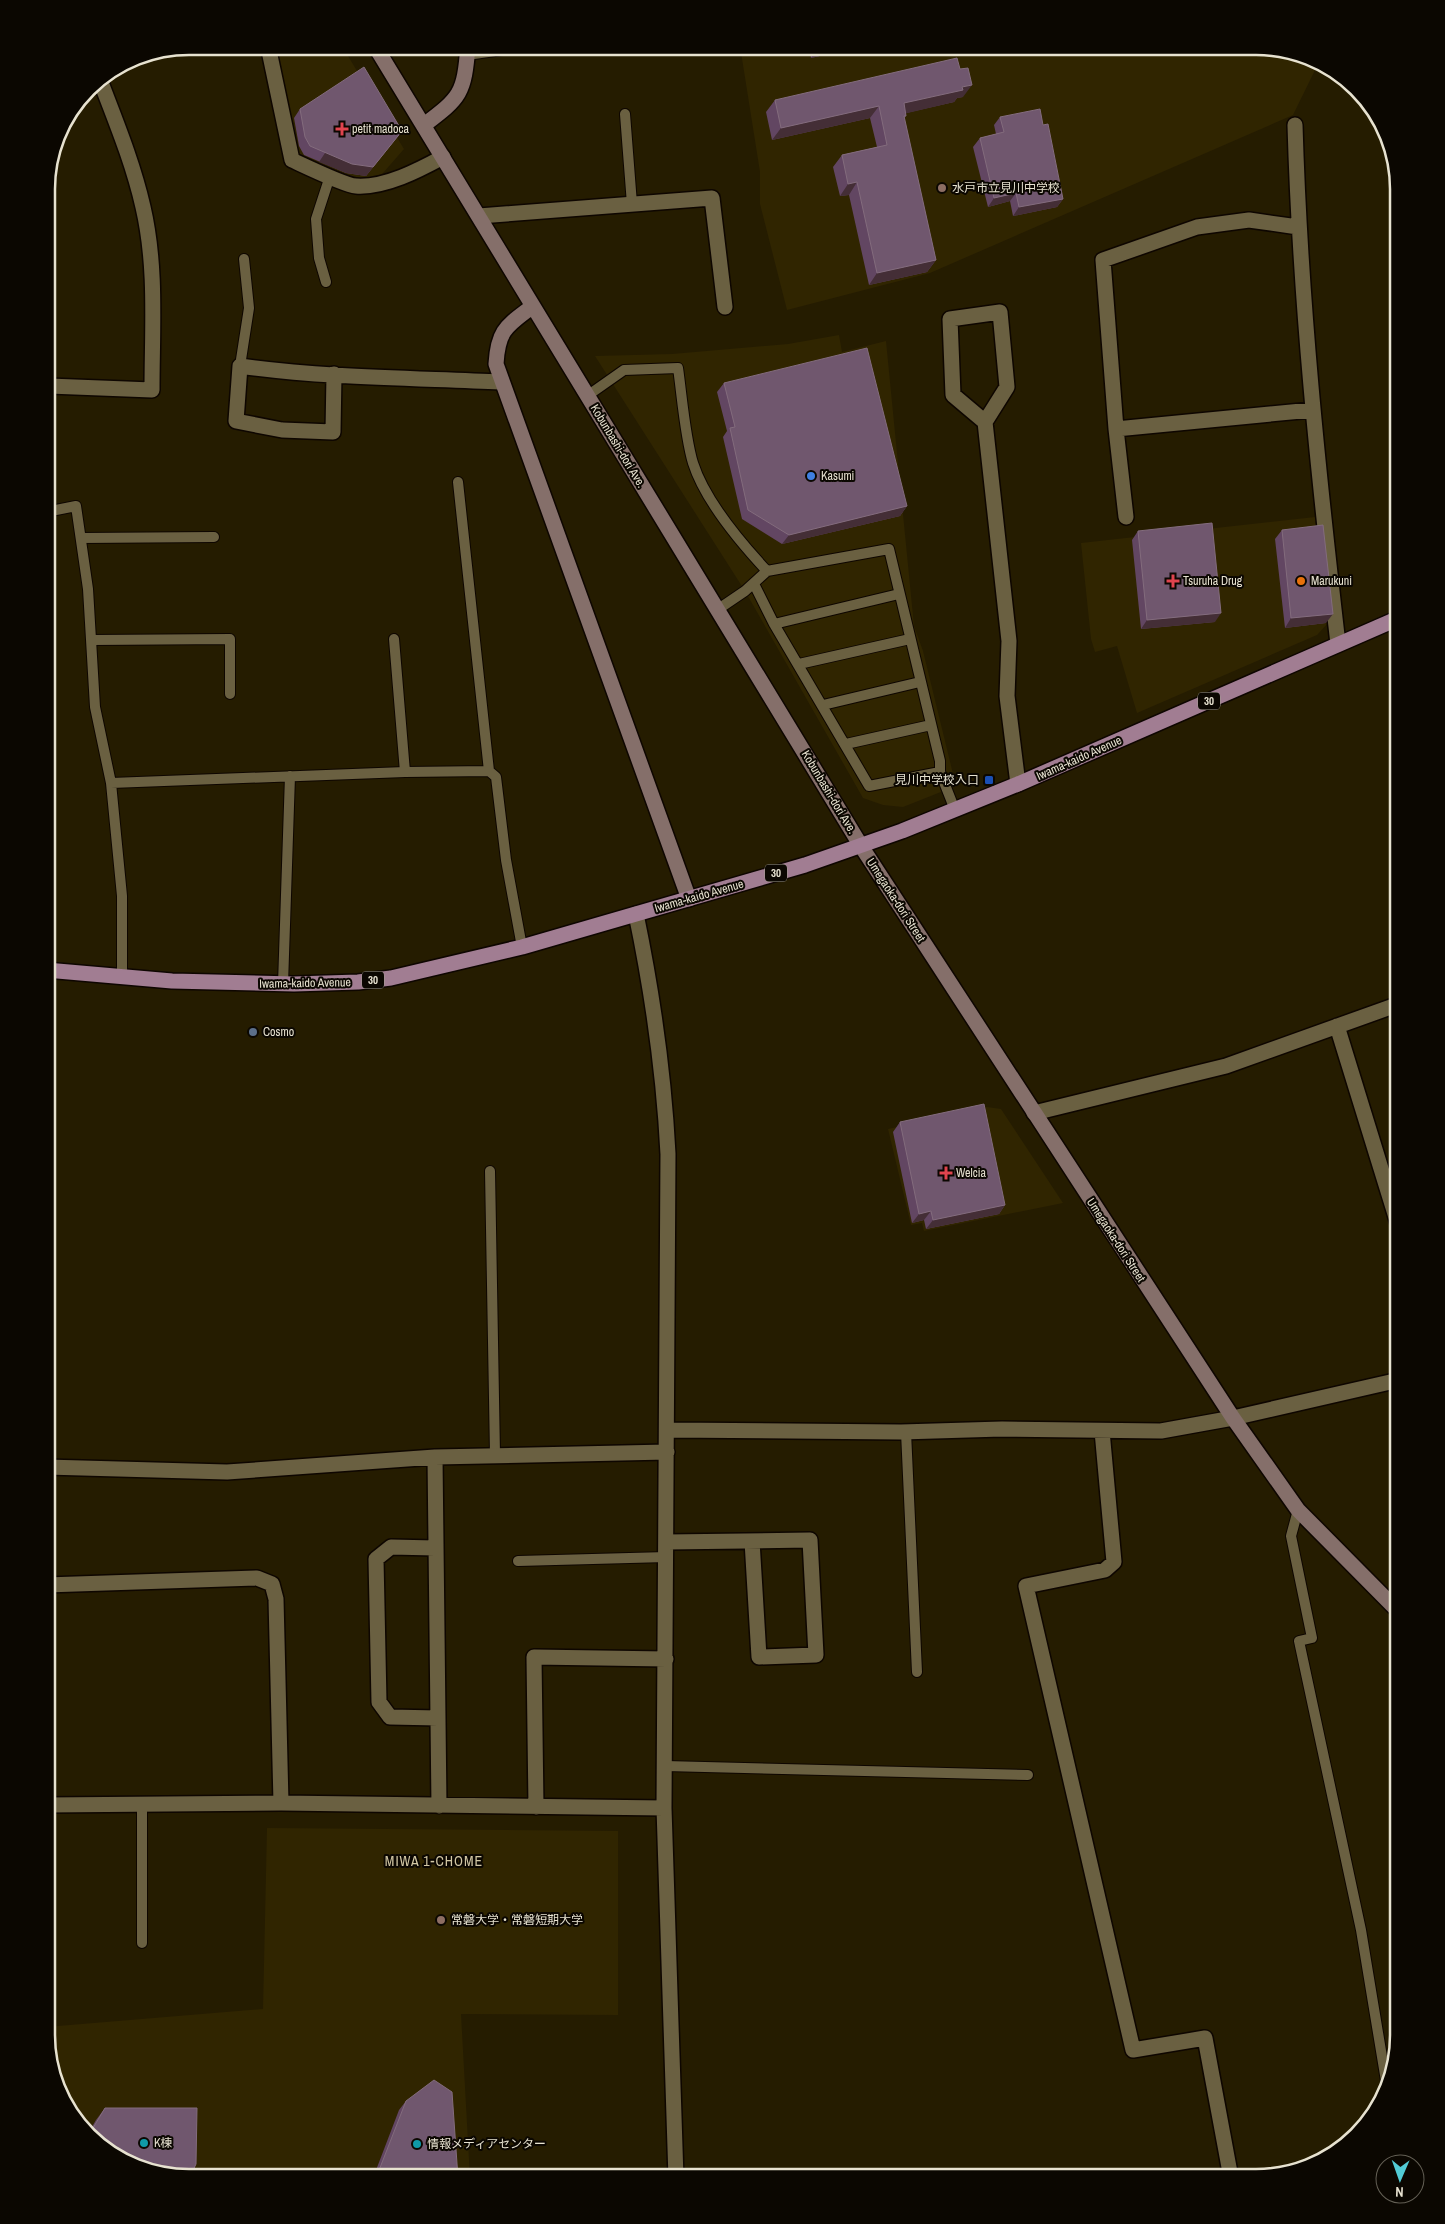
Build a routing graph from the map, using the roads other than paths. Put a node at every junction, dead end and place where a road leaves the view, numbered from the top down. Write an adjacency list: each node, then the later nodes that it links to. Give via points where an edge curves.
1 (270, 55): 9 (street, via 292,160)
2 (381, 55): 6 (street, Kobunbashi-dori Ave.)
3 (468, 55): 6 (street, via 466,78 460,94)
4 (102, 86): 20 (street, via 129,156 143,208 153,284 152,390)
5 (625, 114): 10 (lane)
6 (424, 125): 8 (street, Kobunbashi-dori Ave.)
7 (1295, 125): 12 (street)
8 (443, 157): 9 (street, via 378,184 355,186); 11 (street, Kobunbashi-dori Ave.)
9 (330, 176): 14 (lane, via 316,219 319,258)
10 (632, 204): 11 (street); 16 (street, via 712,198)
11 (479, 216): 15 (street, Kobunbashi-dori Ave.)
12 (1298, 226): 22 (street); 24 (street, via 1249,220 1197,227 1103,260)
13 (244, 260): 17 (lane, via 249,308)
14 (326, 282)
15 (534, 306): 19 (street, via 505,328 497,346 496,364); 21 (street, Kobunbashi-dori Ave.)
16 (726, 307)
17 (240, 366): 18 (street, via 280,372); 18 (street, via 236,421 282,430 333,432)
18 (334, 374): 19 (street)
19 (501, 382): 54 (street)
20 (55, 386)
21 (587, 396): 30 (lane, via 624,370 678,368 693,463 734,532); 33 (street, Kobunbashi-dori Ave.)
22 (1312, 410): 24 (street); 39 (street)
23 (985, 422): 23 (street, via 1008,387 1000,312 950,319 953,395); 51 (street, via 1009,640 1007,696)
24 (1116, 429): 27 (street)
25 (458, 482): 46 (lane)
26 (55, 510): 29 (lane, via 76,506)
27 (1126, 517)
28 (214, 537): 29 (lane)
29 (81, 538): 38 (lane)
30 (767, 571): 31 (lane); 32 (lane, via 889,549)
31 (754, 584): 33 (lane); 35 (lane)
32 (899, 594): 35 (lane); 37 (lane)
33 (718, 610): 53 (street, Kobunbashi-dori Ave.)
34 (1390, 622): 39 (main road, Iwama-kaido Avenue / 30)
35 (774, 624): 40 (lane)
36 (394, 638): 47 (lane)
37 (910, 639): 40 (lane); 41 (lane)
38 (92, 640): 42 (lane, via 230,639); 50 (lane, via 95,707)
39 (1338, 644): 51 (main road, Iwama-kaido Avenue / 30)
40 (799, 664): 43 (lane)
41 (920, 682): 43 (lane); 44 (lane)
42 (230, 694)
43 (823, 705): 45 (lane)
44 (931, 726): 45 (lane); 48 (lane)
45 (846, 744): 48 (lane, via 868,786)
46 (488, 771): 47 (lane); 56 (lane, via 496,777 506,860)
47 (405, 772): 49 (lane)
48 (940, 772): 52 (lane)
49 (290, 776): 50 (lane); 59 (lane)
50 (111, 783): 58 (lane, via 122,896)
51 (1018, 784): 52 (main road, Iwama-kaido Avenue / 30)
52 (955, 810): 53 (main road, Iwama-kaido Avenue / 30)
53 (861, 846): 54 (main road, Iwama-kaido Avenue / 30); 62 (street, Umegaoka-dori Street)
54 (689, 899): 55 (main road, Iwama-kaido Avenue / 30)
55 (636, 914): 56 (main road, Iwama-kaido Avenue / 30); 67 (street, via 666,1113)
56 (522, 947): 59 (main road, Iwama-kaido Avenue / 30, via 391,978)
57 (55, 971): 58 (main road, Iwama-kaido Avenue / 30)
58 (122, 978): 59 (main road, Iwama-kaido Avenue / 30)
59 (283, 984)
60 (1390, 1007): 61 (street)
61 (1337, 1026): 62 (street, via 1226,1066); 64 (street)
62 (1034, 1113): 66 (street, Umegaoka-dori Street)
63 (490, 1171): 71 (lane)
64 (1390, 1198)
65 (1390, 1382): 66 (street)
66 (1233, 1418): 68 (street, via 1161,1431); 74 (street, Umegaoka-dori Street)
67 (668, 1430): 69 (street); 70 (street)
68 (1102, 1431): 69 (street, via 1002,1429); 95 (street, via 1114,1562 1105,1570 1026,1586 1133,2050 1205,2038)
69 (906, 1432): 82 (lane)
70 (667, 1452): 71 (street); 77 (street)
71 (495, 1455): 72 (street)
72 (435, 1457): 73 (street, via 227,1472); 76 (street)
73 (55, 1467)
74 (1298, 1510): 80 (street, Umegaoka-dori Street); 93 (lane, via 1291,1536 1312,1638 1299,1640 1361,1930)
75 (752, 1541): 75 (street, via 810,1540 816,1655 759,1657); 77 (street)
76 (435, 1548): 83 (street); 83 (street, via 391,1547 376,1559 379,1702 390,1717)
77 (667, 1550): 78 (lane); 81 (street)
78 (518, 1561)
79 (55, 1585): 86 (street, via 257,1578 272,1584 276,1599)
80 (1390, 1603)
81 (666, 1659): 84 (street); 90 (street, via 534,1657)
82 (917, 1672)
83 (438, 1718): 89 (street)
84 (665, 1766): 85 (lane); 91 (street)
85 (1028, 1775)
86 (280, 1803): 87 (street); 89 (street)
87 (142, 1804): 88 (street); 92 (lane)
88 (55, 1805)
89 (440, 1806): 90 (street)
90 (536, 1807): 91 (street)
91 (664, 1808): 94 (street)
92 (142, 1943)
93 (1384, 2072)
94 (676, 2169)
95 (1229, 2169)

